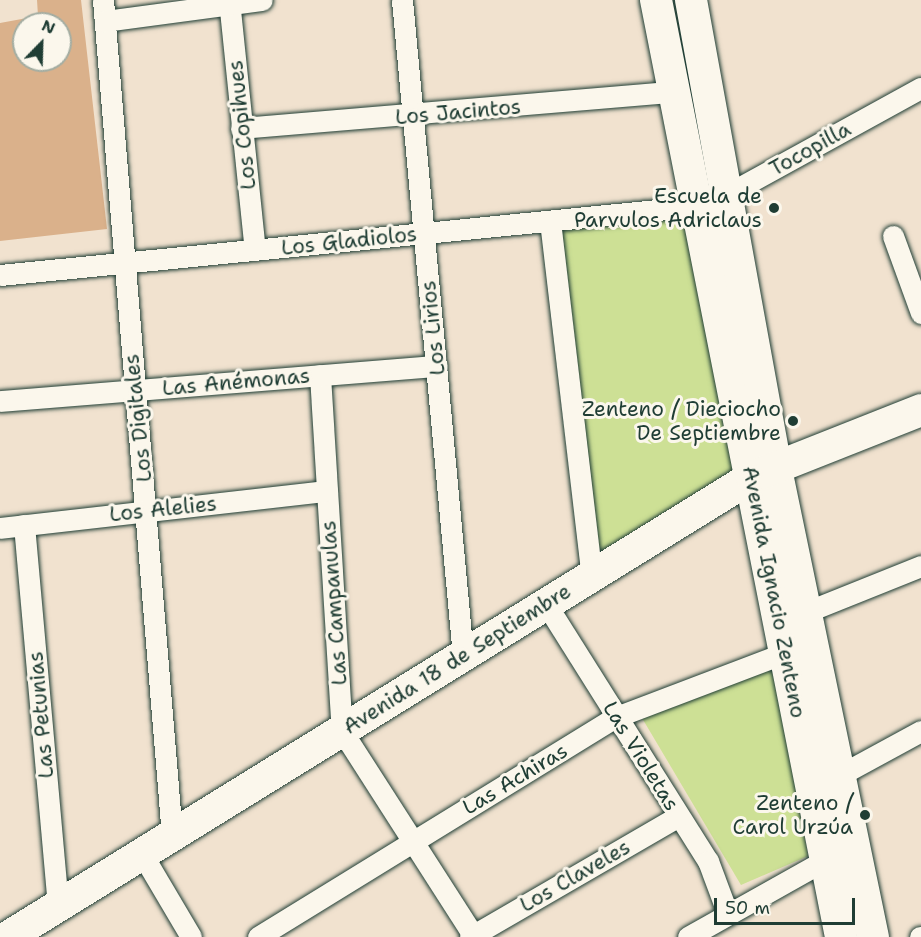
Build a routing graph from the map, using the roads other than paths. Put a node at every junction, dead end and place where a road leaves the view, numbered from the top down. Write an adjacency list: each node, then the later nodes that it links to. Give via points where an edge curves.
1 (103, 0): 7 (street, Los Digitales)
2 (262, 0): 6 (street)
3 (402, 0): 10 (street, Los Lirios)
4 (656, 0): 9 (main road, Avenida Ignacio Zenteno)
5 (691, 0): 12 (main road, Avenida Ignacio Zenteno)
6 (230, 2): 7 (street); 11 (street, Los Copihues)
7 (105, 21): 18 (street, Los Digitales)
8 (921, 88): 12 (street, Tocopilla)
9 (674, 92): 10 (street, Los Jacintos); 13 (main road, Avenida Ignacio Zenteno)
10 (413, 116): 11 (street, Los Jacintos); 15 (street, Los Lirios)
11 (241, 128): 17 (street, Los Copihues)
12 (726, 195): 13 (street, Tocopilla); 26 (main road, Avenida Ignacio Zenteno)
13 (697, 206): 14 (street, Los Gladiolos); 26 (main road, Avenida Ignacio Zenteno)
14 (550, 221): 15 (street, Los Gladiolos); 32 (street)
15 (423, 233): 17 (street, Los Gladiolos); 21 (street, Los Lirios)
16 (893, 236): 20 (street)
17 (255, 250): 18 (street, Los Gladiolos)
18 (122, 263): 19 (street, Los Gladiolos); 23 (street, Los Digitales)
19 (0, 275)
20 (921, 313)
21 (437, 366): 22 (street, Las Anémonas); 36 (street, Los Lirios)
22 (320, 375): 23 (street, Las Anémonas); 27 (street, Las Campanulas)
23 (135, 390): 24 (street, Las Anémonas); 28 (street, Los Digitales)
24 (0, 401)
25 (921, 411): 26 (main road, Avenida 18 de Septiembre)
26 (764, 473): 32 (main road, Avenida 18 de Septiembre); 34 (main road, Avenida Ignacio Zenteno); 35 (main road, Avenida Ignacio Zenteno)
27 (327, 491): 28 (street, Los Alelies); 38 (street, Las Campanulas)
28 (147, 511): 29 (street, Los Alelies); 42 (street, Los Digitales)
29 (24, 525): 30 (street, Los Alelies); 46 (street, Las Petunias)
30 (0, 528)
31 (921, 566): 34 (street)
32 (592, 576): 33 (main road, Avenida 18 de Septiembre)
33 (546, 604): 36 (main road, Avenida 18 de Septiembre); 37 (street, Las Violetas)
34 (806, 612): 40 (main road, Avenida Ignacio Zenteno)
35 (787, 652): 37 (street, Las Achiras); 45 (main road, Avenida Ignacio Zenteno)
36 (463, 656): 38 (main road, Avenida 18 de Septiembre)
37 (616, 717): 41 (street, Las Violetas); 43 (street, Las Achiras)
38 (342, 731): 42 (main road, Avenida 18 de Septiembre); 43 (street, Las Campanulas)
39 (921, 732): 40 (street)
40 (840, 775): 54 (main road, Avenida Ignacio Zenteno)
41 (679, 816): 47 (street, Las Violetas, via 708,861); 48 (street, Los Claveles)
42 (172, 836): 44 (main road, Avenida 18 de Septiembre)
43 (412, 841): 48 (street, Las Campanulas); 51 (street, Las Achiras)
44 (142, 854): 46 (main road, Avenida 18 de Septiembre); 50 (street)
45 (825, 860): 47 (street); 53 (main road, Avenida Ignacio Zenteno)
46 (58, 906): 49 (main road, Avenida 18 de Septiembre)
47 (727, 912): 52 (street)
48 (472, 936)
49 (8, 937)
50 (191, 937)
51 (258, 937)
52 (688, 937)
53 (841, 937)
54 (873, 937)

